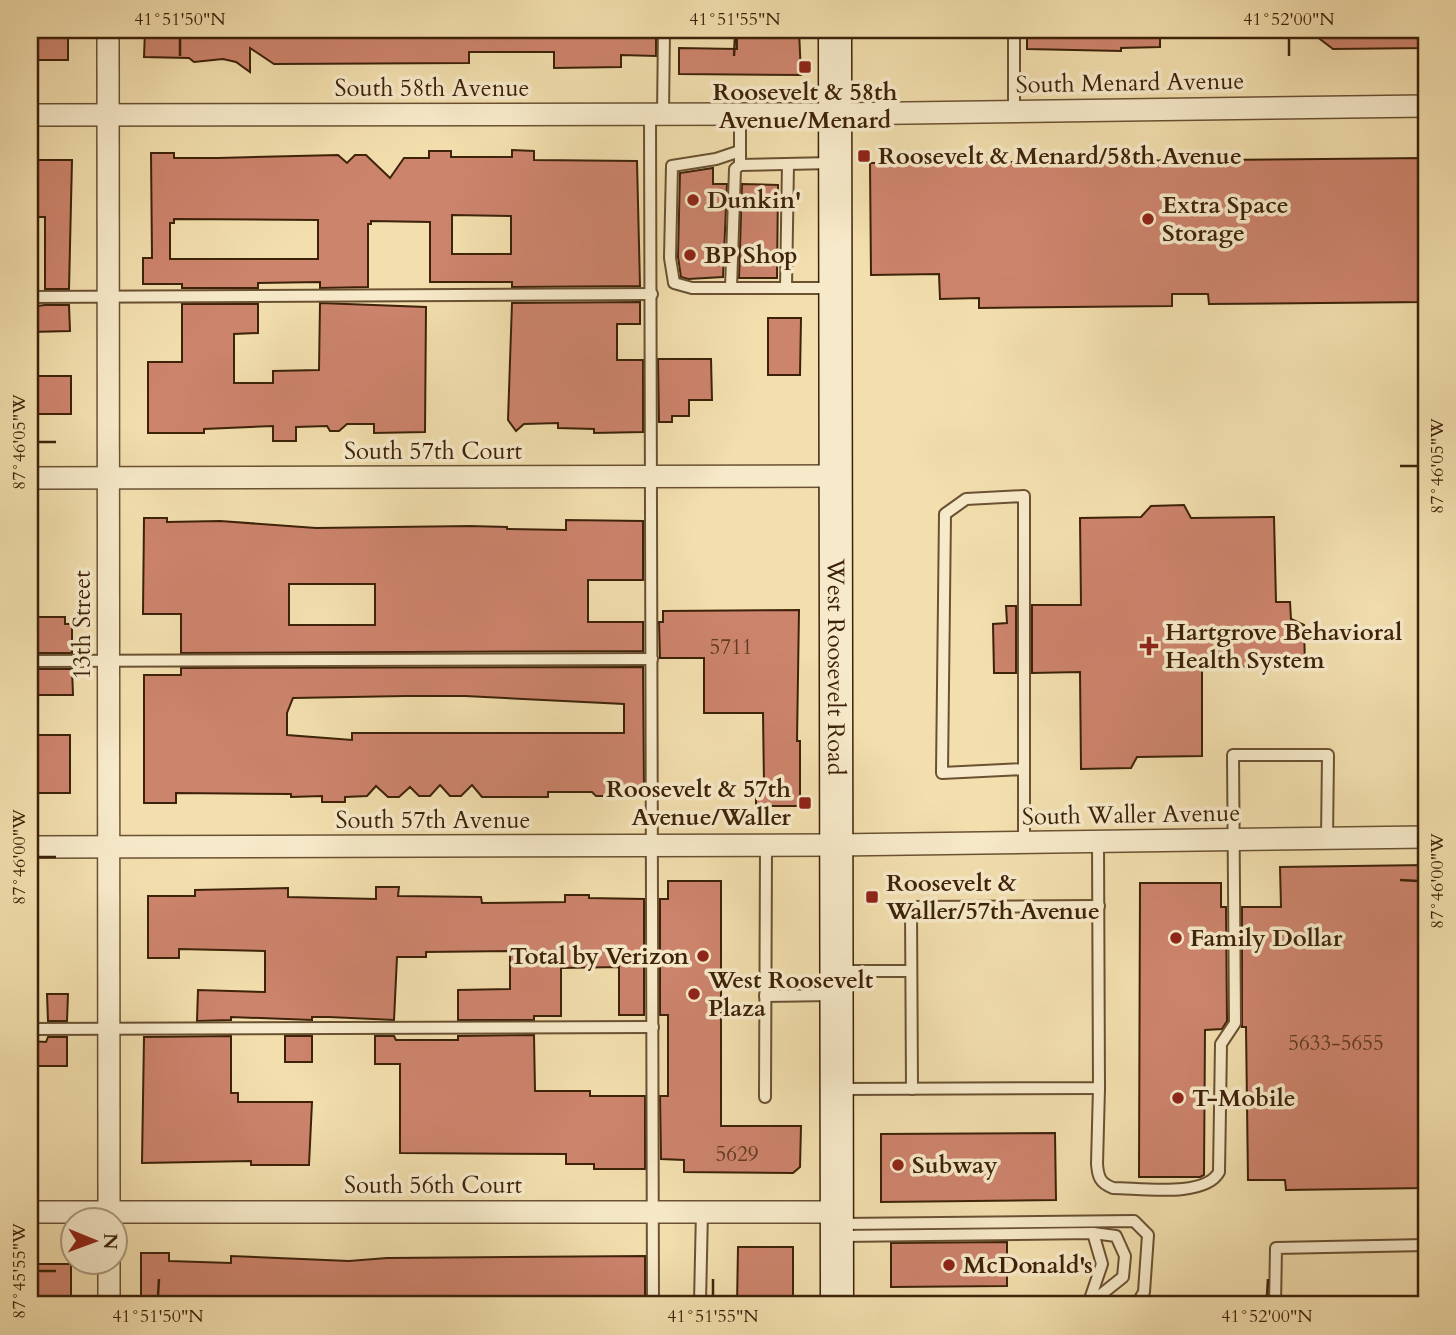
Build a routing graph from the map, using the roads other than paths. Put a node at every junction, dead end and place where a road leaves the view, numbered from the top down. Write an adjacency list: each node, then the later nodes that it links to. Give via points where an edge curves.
1 (108, 30): 11 (street, 13th Street)
2 (664, 30): 7 (lane)
3 (835, 30): 9 (main road, West Roosevelt Road)
4 (1014, 30): 6 (lane)
5 (1426, 106): 6 (street, South Menard Avenue)
6 (1014, 111): 9 (street, South Menard Avenue)
7 (657, 114): 8 (street, South 58th Avenue); 11 (street, South 58th Avenue); 19 (lane)
8 (740, 114): 9 (street, South 58th Avenue); 12 (lane)
9 (835, 114): 13 (main road, West Roosevelt Road)
10 (30, 115): 11 (street, South 58th Avenue)
11 (108, 115): 20 (street, 13th Street)
12 (740, 151): 15 (lane); 16 (lane, via 672,166 670,258 674,283)
13 (835, 163): 14 (lane); 18 (main road, West Roosevelt Road)
14 (788, 164): 15 (lane); 17 (lane)
15 (740, 165): 16 (lane, via 735,169)
16 (731, 288): 17 (lane)
17 (786, 288): 18 (lane)
18 (835, 288): 23 (main road, West Roosevelt Road)
19 (652, 294): 20 (lane); 22 (lane)
20 (108, 296): 21 (lane); 25 (street, 13th Street)
21 (30, 297)
22 (652, 476): 23 (street, South 57th Court); 25 (street, South 57th Court); 26 (lane)
23 (835, 476): 35 (main road, West Roosevelt Road)
24 (30, 478): 25 (street, South 57th Court)
25 (108, 478): 27 (street, 13th Street)
26 (652, 659): 27 (lane); 36 (lane)
27 (109, 660): 28 (lane); 39 (street, 13th Street)
28 (30, 661)
29 (1024, 769): 29 (lane, via 1024,496 966,499 945,514 943,773); 34 (lane)
30 (1426, 837): 31 (street, South Waller Avenue)
31 (1327, 839): 32 (street, South Waller Avenue); 32 (lane, via 1328,755 1233,755)
32 (1234, 840): 33 (street, South Waller Avenue); 47 (lane, via 1235,1023 1221,1044 1216,1178 1192,1189 1103,1185 1097,1164)
33 (1098, 841): 34 (street, South Waller Avenue); 40 (lane)
34 (1024, 843): 35 (street, South Waller Avenue)
35 (836, 845): 37 (street, South 57th Avenue); 42 (main road, West Roosevelt Road)
36 (653, 846): 37 (street, South 57th Avenue); 39 (street, South 57th Avenue); 44 (lane)
37 (765, 846): 43 (lane)
38 (30, 847): 39 (street, South 57th Avenue)
39 (109, 847): 45 (street, 13th Street)
40 (1099, 906): 41 (lane, via 911,907); 47 (lane)
41 (910, 971): 42 (lane); 49 (lane)
42 (836, 983): 43 (lane); 48 (main road, West Roosevelt Road)
43 (765, 996): 50 (lane)
44 (653, 1027): 45 (lane); 52 (lane)
45 (109, 1029): 46 (lane); 51 (street, 13th Street)
46 (30, 1030)
47 (1099, 1088): 49 (lane)
48 (837, 1089): 49 (lane); 57 (main road, West Roosevelt Road)
49 (912, 1089)
50 (765, 1097)
51 (109, 1206)
52 (653, 1211): 53 (street, South 56th Court); 56 (street, South 56th Court); 64 (lane)
53 (702, 1211): 57 (street, South 56th Court); 61 (lane)
54 (30, 1212): 55 (street, South 56th Court)
55 (60, 1214)
56 (130, 1216)
57 (837, 1224): 58 (lane); 62 (lane, via 1134,1221 1148,1236 1144,1292); 65 (main road, West Roosevelt Road)
58 (1093, 1233): 66 (lane, via 1102,1264); 66 (lane, via 1116,1236 1125,1256 1123,1277)
59 (1426, 1245): 68 (lane, via 1276,1248)
60 (109, 1276): 63 (street)
61 (700, 1302)
62 (1137, 1304): 67 (lane)
63 (109, 1305)
64 (653, 1305)
65 (837, 1305)
66 (1088, 1305)
67 (1104, 1305)
68 (1275, 1305)

